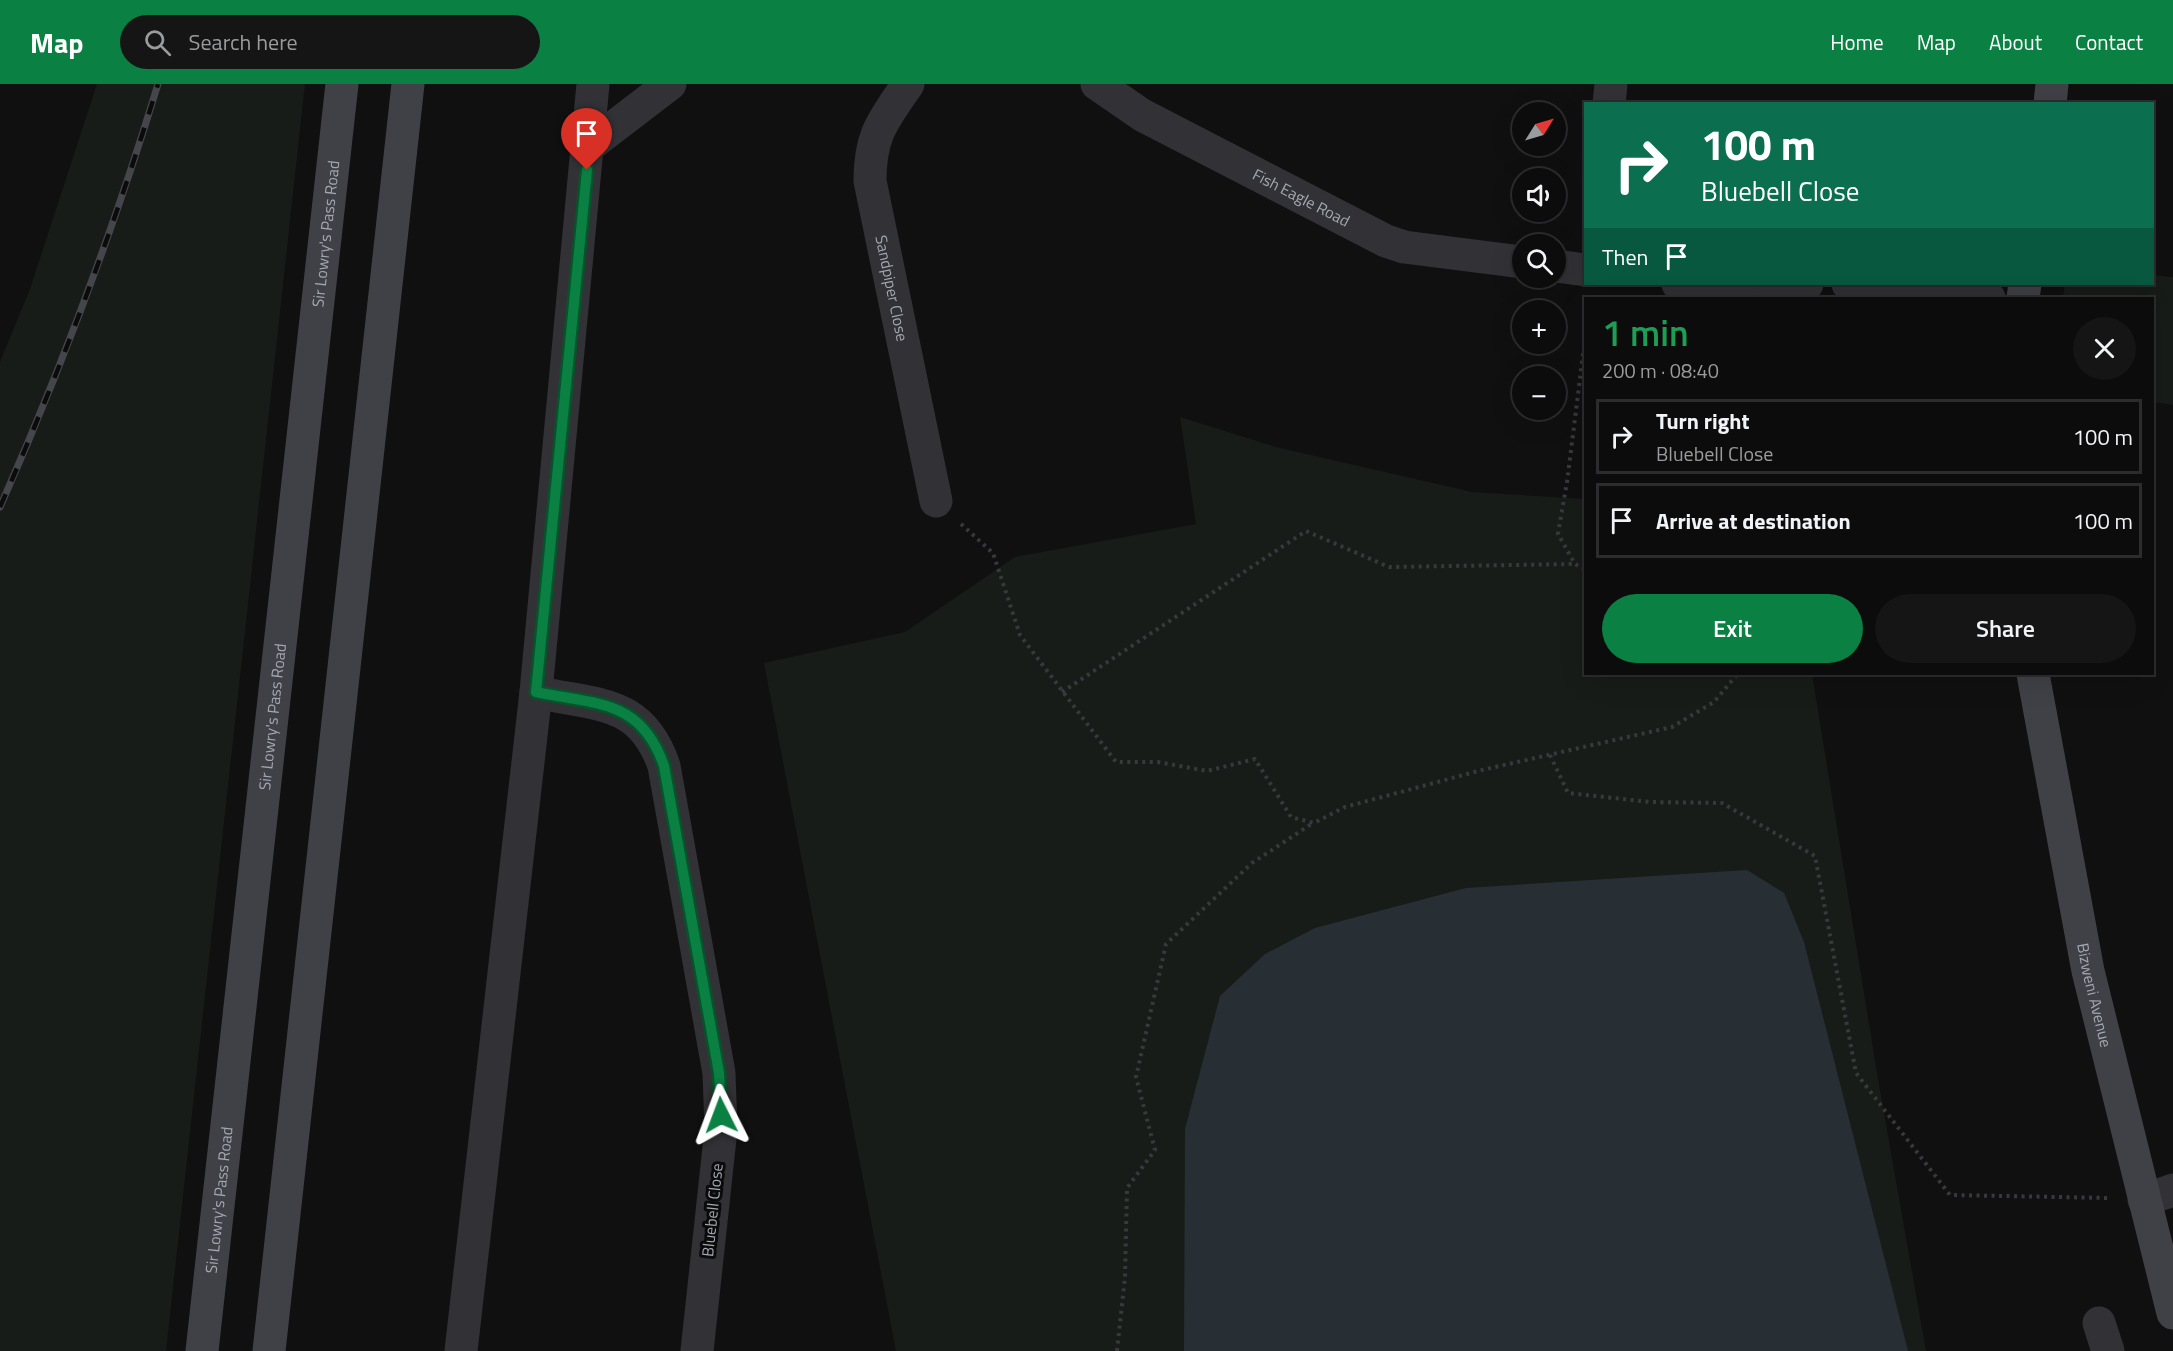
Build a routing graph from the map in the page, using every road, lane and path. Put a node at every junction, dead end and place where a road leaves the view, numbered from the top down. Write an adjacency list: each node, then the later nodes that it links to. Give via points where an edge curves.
1 (342, 84): 33 (main road, Sir Lowry's Pass Road)
2 (408, 84): 34 (main road)
3 (593, 84): 11 (street)
4 (670, 84): 11 (street)
5 (908, 84): 22 (street, Sandpiper Close, via 879,128 870,153 870,181)
6 (1097, 84): 12 (street, Fish Eagle Road, via 1142,116 1386,241)
7 (1611, 84): 9 (street)
8 (2052, 84): 10 (main road)
9 (1609, 102)
10 (2050, 102)
11 (589, 146): 27 (street)
12 (1512, 261)
13 (1566, 267): 14 (street)
14 (1584, 270)
15 (1685, 285): 18 (street)
16 (1805, 285): 19 (street)
17 (1858, 285): 20 (street)
18 (1767, 297)
19 (1776, 297)
20 (1979, 297)
21 (1584, 348): 23 (path, via 1558,534)
22 (936, 501): 28 (path, via 993,553 1020,635)
23 (1575, 564): 24 (path); 28 (path, via 1389,567 1306,531)
24 (1584, 569)
25 (1735, 675): 29 (path, via 1714,702 1672,727)
26 (2033, 675): 31 (main road, Bizweni Avenue, via 2088,971)
27 (536, 692): 35 (street); 36 (street, Bluebell Close, via 626,712 650,734 664,766 721,1101)
28 (1062, 692): 30 (path, via 1116,762 1158,762 1207,771 1256,759 1291,817)
29 (1550, 755): 30 (path, via 1345,807); 31 (path, via 1568,794 1650,802 1722,803 1815,856 1856,1073 1950,1195)
30 (1314, 823): 37 (path, via 1252,863 1166,944 1136,1077 1155,1150 1127,1188 1125,1277)
31 (2158, 1195): 32 (main road, Bizweni Avenue)
32 (2173, 1312)
33 (202, 1351)
34 (269, 1351)
35 (461, 1351)
36 (697, 1351)
37 (1117, 1351)

